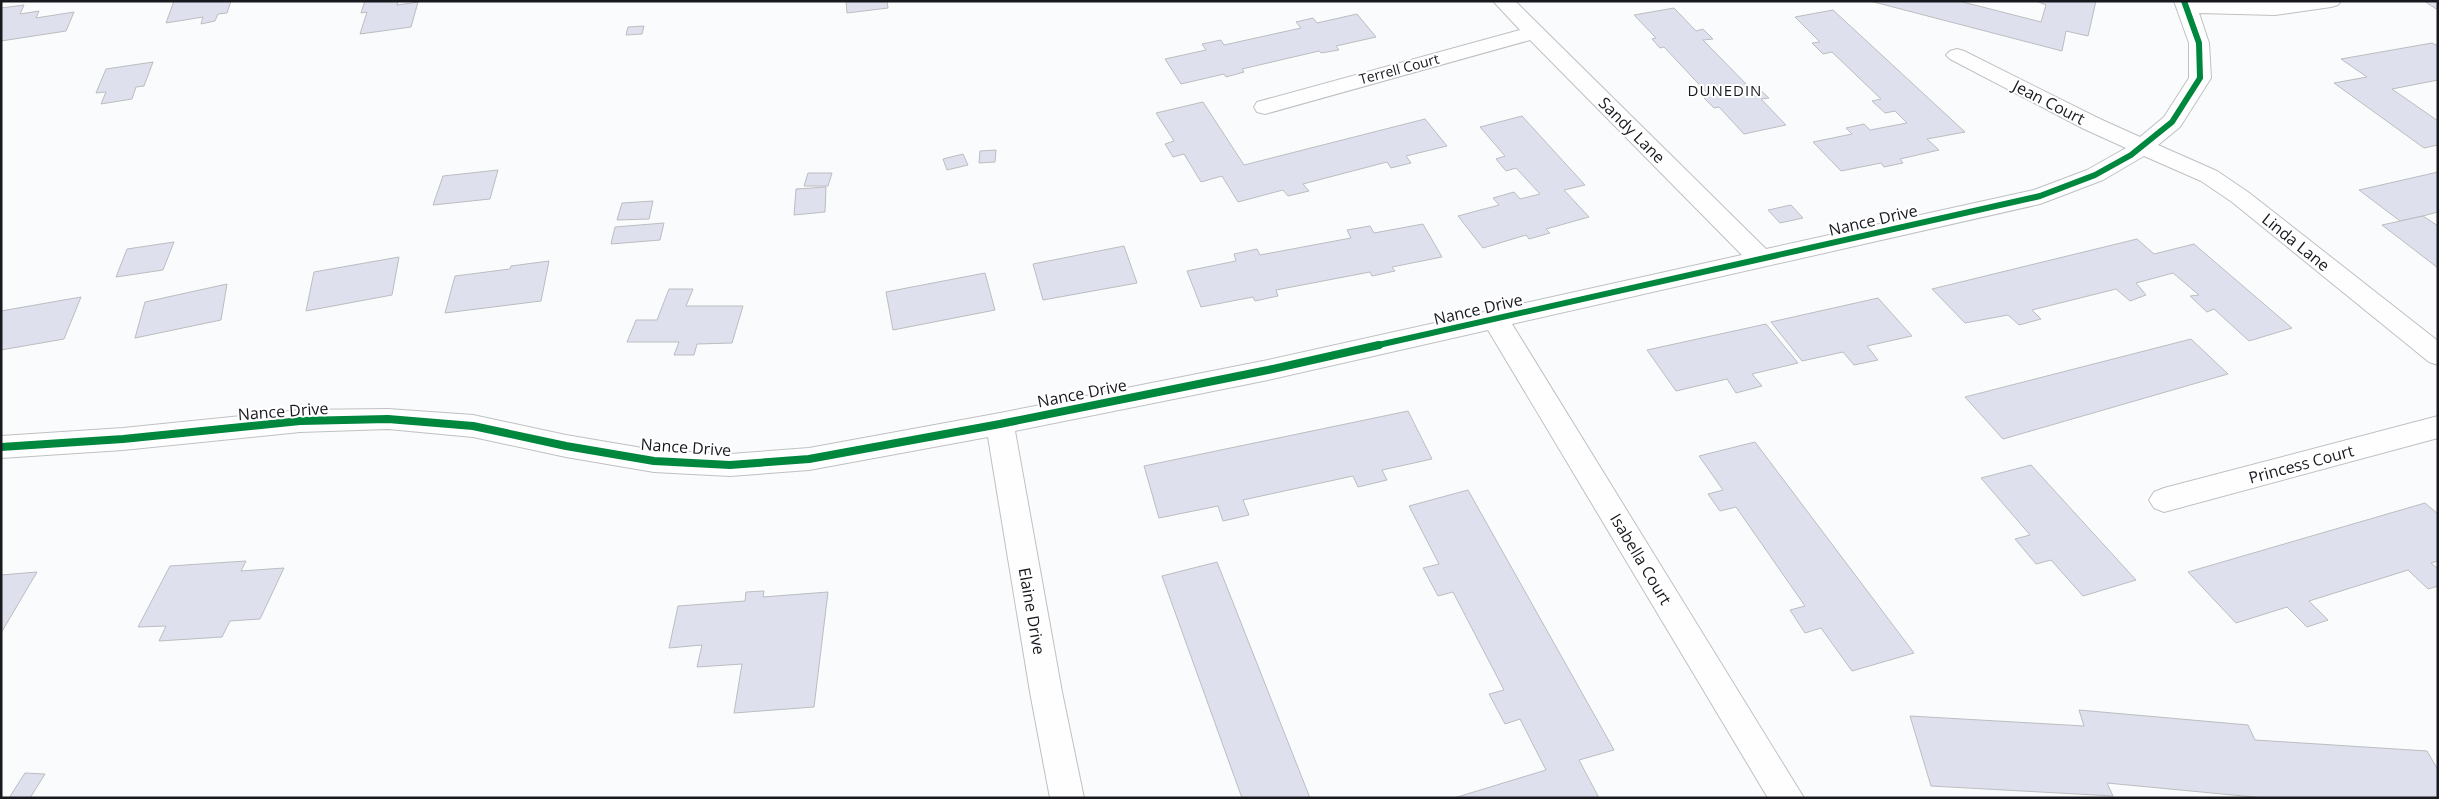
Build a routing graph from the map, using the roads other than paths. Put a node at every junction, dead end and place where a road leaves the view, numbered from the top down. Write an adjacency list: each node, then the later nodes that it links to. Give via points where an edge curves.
1 (1503, 1): 4 (street, Sandy Lane)
2 (2330, 1): 3 (street, via 2275,9)
3 (2186, 4): 7 (street, Nance Drive, via 2199,43 2200,78 2172,122)
4 (1534, 32): 6 (street, Terrell Court); 8 (street, Sandy Lane)
5 (1957, 55): 7 (street, Jean Court, via 2092,124)
6 (1265, 106)
7 (2144, 146): 8 (street, Nance Drive, via 2095,175 2040,196); 10 (street, Linda Lane, via 2209,176 2240,197)
8 (1762, 260): 9 (street, Nance Drive)
9 (1495, 319): 11 (street, Nance Drive, via 1268,370); 16 (street, Isabella Court)
10 (2438, 355)
11 (1000, 424): 13 (street, Nance Drive, via 809,459 730,465 654,461 473,426 388,419 300,421 123,439); 15 (street, Elaine Drive)
12 (2438, 427): 14 (street, Princess Court)
13 (1, 447)
14 (2164, 500)
15 (1067, 798)
16 (1787, 798)

